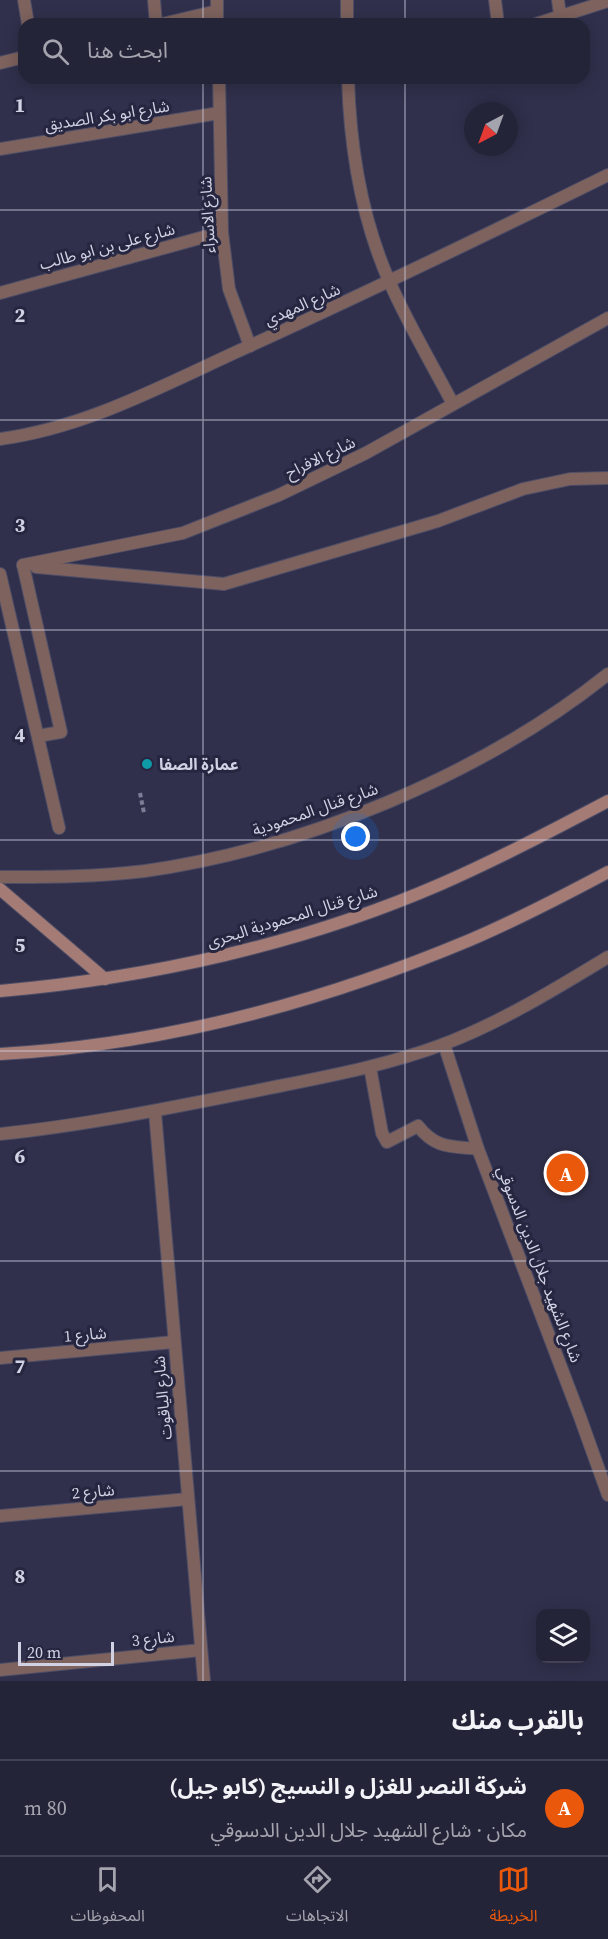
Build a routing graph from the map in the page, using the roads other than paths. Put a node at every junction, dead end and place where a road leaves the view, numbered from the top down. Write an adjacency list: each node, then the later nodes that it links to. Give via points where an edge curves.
1 (24, 0): 9 (street)
2 (154, 0): 10 (street)
3 (347, 0): 12 (street)
4 (495, 0): 13 (street)
5 (558, 0): 8 (street)
6 (608, 1): 8 (street)
7 (217, 5): 11 (street)
8 (560, 15): 14 (street)
9 (27, 18)
10 (156, 18)
11 (179, 18)
12 (347, 18)
13 (497, 18)
14 (552, 18)
15 (18, 58): 16 (street)
16 (0, 63)
17 (219, 84): 19 (street, شارع الاسراء)
18 (348, 84): 23 (street, via 356,171 368,225)
19 (219, 113): 20 (street, شارع ابو بكر الصديق); 22 (street, شارع الاسراء)
20 (0, 149)
21 (608, 175): 23 (street, شارع المهدي)
22 (222, 232): 24 (street, شارع على بن ابو طالب); 26 (street, شارع الاسراء, via 229,289)
23 (389, 282): 26 (street, شارع المهدي); 27 (street)
24 (0, 292)
25 (608, 318): 27 (street, شارع الافراح)
26 (250, 346): 28 (street, شارع المهدي, via 78,422)
27 (453, 404): 30 (street, شارع الافراح, via 366,453 279,495 183,533)
28 (0, 440)
29 (608, 478): 30 (street, via 570,479 523,489 438,521 224,584)
30 (23, 566): 33 (street, via 61,732)
31 (0, 574): 33 (street)
32 (608, 674): 37 (street, شارع قنال المحمودية, via 548,717 422,787 287,839 145,871)
33 (38, 736): 35 (street)
34 (608, 801): 40 (main road, شارع قنال المحمودية البحرى, via 449,880 346,920 251,948)
35 (59, 828)
36 (608, 872): 43 (main road, via 471,940 326,992 180,1030 106,1043)
37 (0, 877)
38 (0, 889): 40 (main road)
39 (608, 957): 42 (street, via 532,1003)
40 (105, 979): 41 (main road, شارع قنال المحمودية البحرى)
41 (0, 991)
42 (444, 1044): 44 (street); 47 (street, شارع الشهيد جلال الدين الدسوقي)
43 (0, 1054)
44 (370, 1067): 45 (street); 47 (street, via 387,1142 418,1126 428,1139)
45 (155, 1112): 46 (street); 48 (street, شارع الياقوت)
46 (0, 1134)
47 (478, 1149): 50 (street, شارع الشهيد جلال الدين الدسوقي)
48 (174, 1342): 49 (street, شارع 1); 51 (street, شارع الياقوت)
49 (0, 1358)
50 (608, 1495)
51 (188, 1499): 52 (street, شارع 2); 53 (street, شارع الياقوت)
52 (0, 1516)
53 (201, 1650): 54 (street, شارع 3); 55 (street, شارع الياقوت)
54 (0, 1670)
55 (204, 1681)

